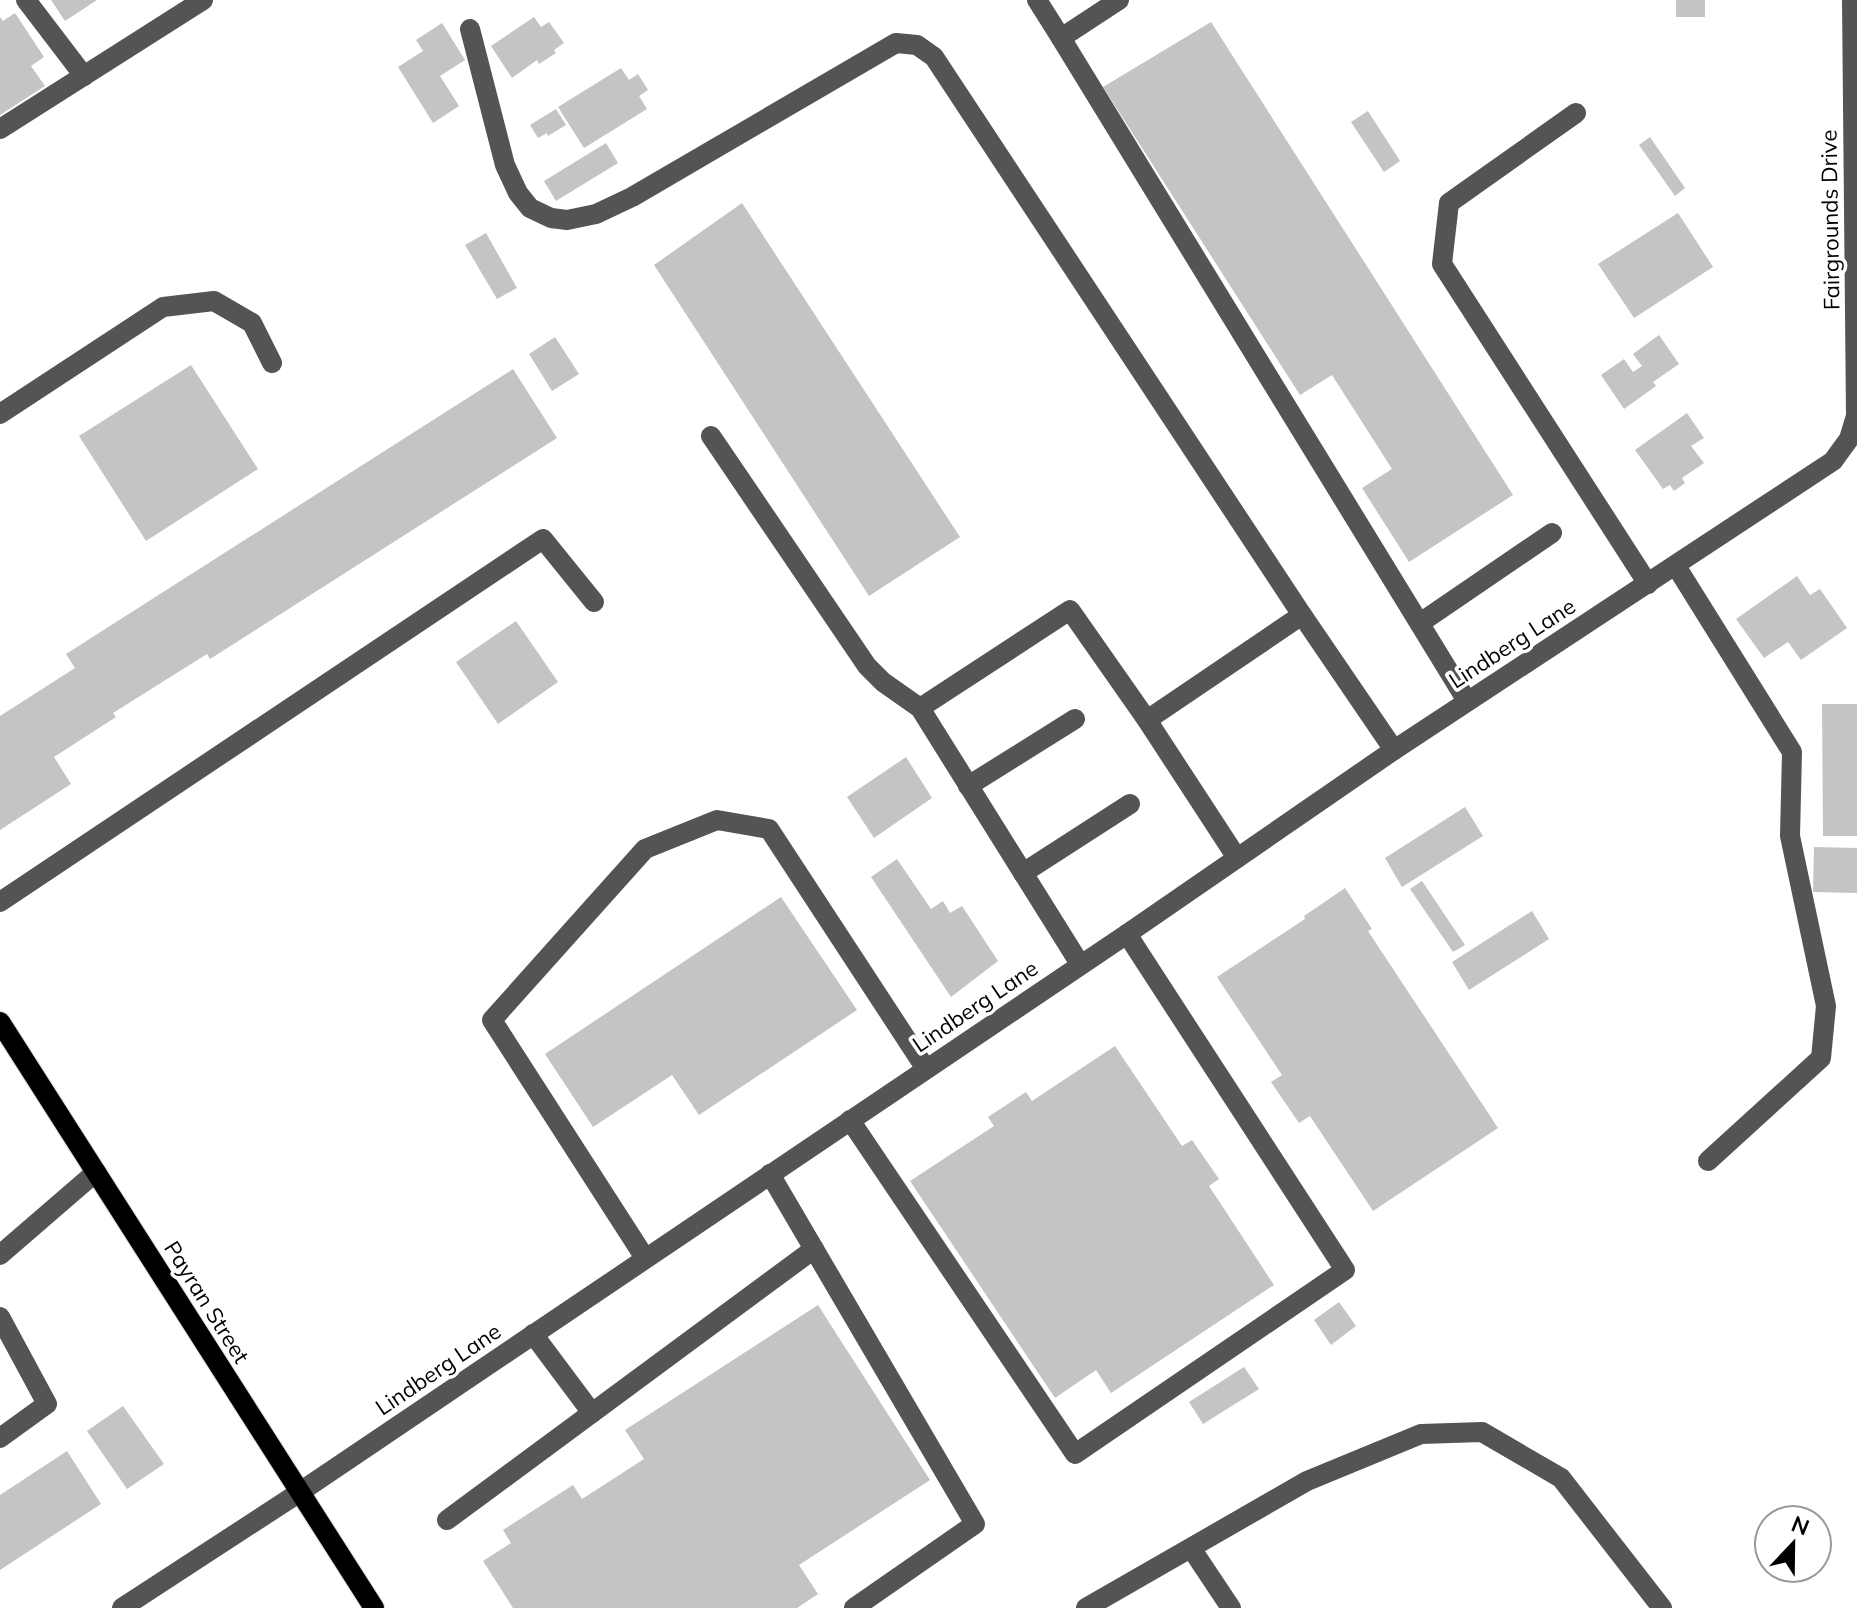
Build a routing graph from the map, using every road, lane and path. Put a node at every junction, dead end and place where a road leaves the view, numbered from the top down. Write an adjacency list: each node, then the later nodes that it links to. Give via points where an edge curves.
1 (26, 0): 8 (street)
2 (1037, 0): 7 (street)
3 (1119, 0): 7 (street)
4 (1852, 0): 14 (street, Fairgrounds Drive, via 1856,416)
5 (199, 1): 8 (street)
6 (470, 29): 19 (street, via 505,165 518,193 530,208 567,220 596,214 632,197 896,43 917,45 934,57)
7 (1061, 38): 20 (street)
8 (84, 76): 10 (street)
9 (1576, 113): 17 (street, via 1449,203 1442,264)
10 (0, 129)
11 (272, 363): 12 (street, via 252,323 214,301 163,307)
12 (0, 414)
13 (711, 436): 22 (street, via 867,666)
14 (1849, 439): 16 (street, Lindberg Lane, via 1833,461)
15 (1552, 533): 20 (street)
16 (1676, 566): 17 (street, Lindberg Lane); 36 (street, via 1792,752 1790,836 1826,1006 1821,1058)
17 (1648, 584): 21 (street, Lindberg Lane)
18 (594, 602): 30 (street, via 543,539)
19 (1302, 615): 24 (street); 25 (street)
20 (1420, 623): 21 (street)
21 (1467, 701): 25 (street, Lindberg Lane)
22 (920, 708): 24 (street, via 1070,610); 26 (street)
23 (1075, 719): 26 (street)
24 (1147, 720): 28 (street)
25 (1394, 750): 28 (street, Lindberg Lane)
26 (968, 786): 29 (street)
27 (1130, 804): 29 (street)
28 (1237, 858): 31 (street, Lindberg Lane)
29 (1023, 873): 32 (street)
30 (0, 902)
31 (1127, 934): 32 (street, Lindberg Lane); 35 (street, via 1345,1270 1088,1446 1075,1454)
32 (1080, 964): 34 (street, Lindberg Lane)
33 (0, 1022): 37 (main road, Payran Street)
34 (926, 1069): 35 (street, Lindberg Lane); 41 (street, via 769,829 717,820 645,849 492,1020)
35 (850, 1120): 38 (street, Lindberg Lane)
36 (1708, 1161)
37 (96, 1172): 40 (street); 46 (main road, Payran Street)
38 (770, 1174): 39 (street); 41 (street, Lindberg Lane)
39 (814, 1249): 44 (street); 51 (street, via 975,1524)
40 (0, 1255)
41 (645, 1258): 43 (street, Lindberg Lane)
42 (0, 1317): 45 (street, via 47,1404)
43 (533, 1334): 44 (street); 46 (street, Lindberg Lane)
44 (592, 1413): 47 (street)
45 (0, 1438)
46 (300, 1492): 49 (street, Lindberg Lane); 50 (main road, Payran Street)
47 (447, 1520)
48 (1191, 1548): 52 (street); 53 (street); 54 (street, via 1307,1481 1421,1434 1482,1432 1561,1478)
49 (122, 1608)
50 (374, 1608)
51 (854, 1608)
52 (1086, 1608)
53 (1231, 1608)
54 (1662, 1608)

